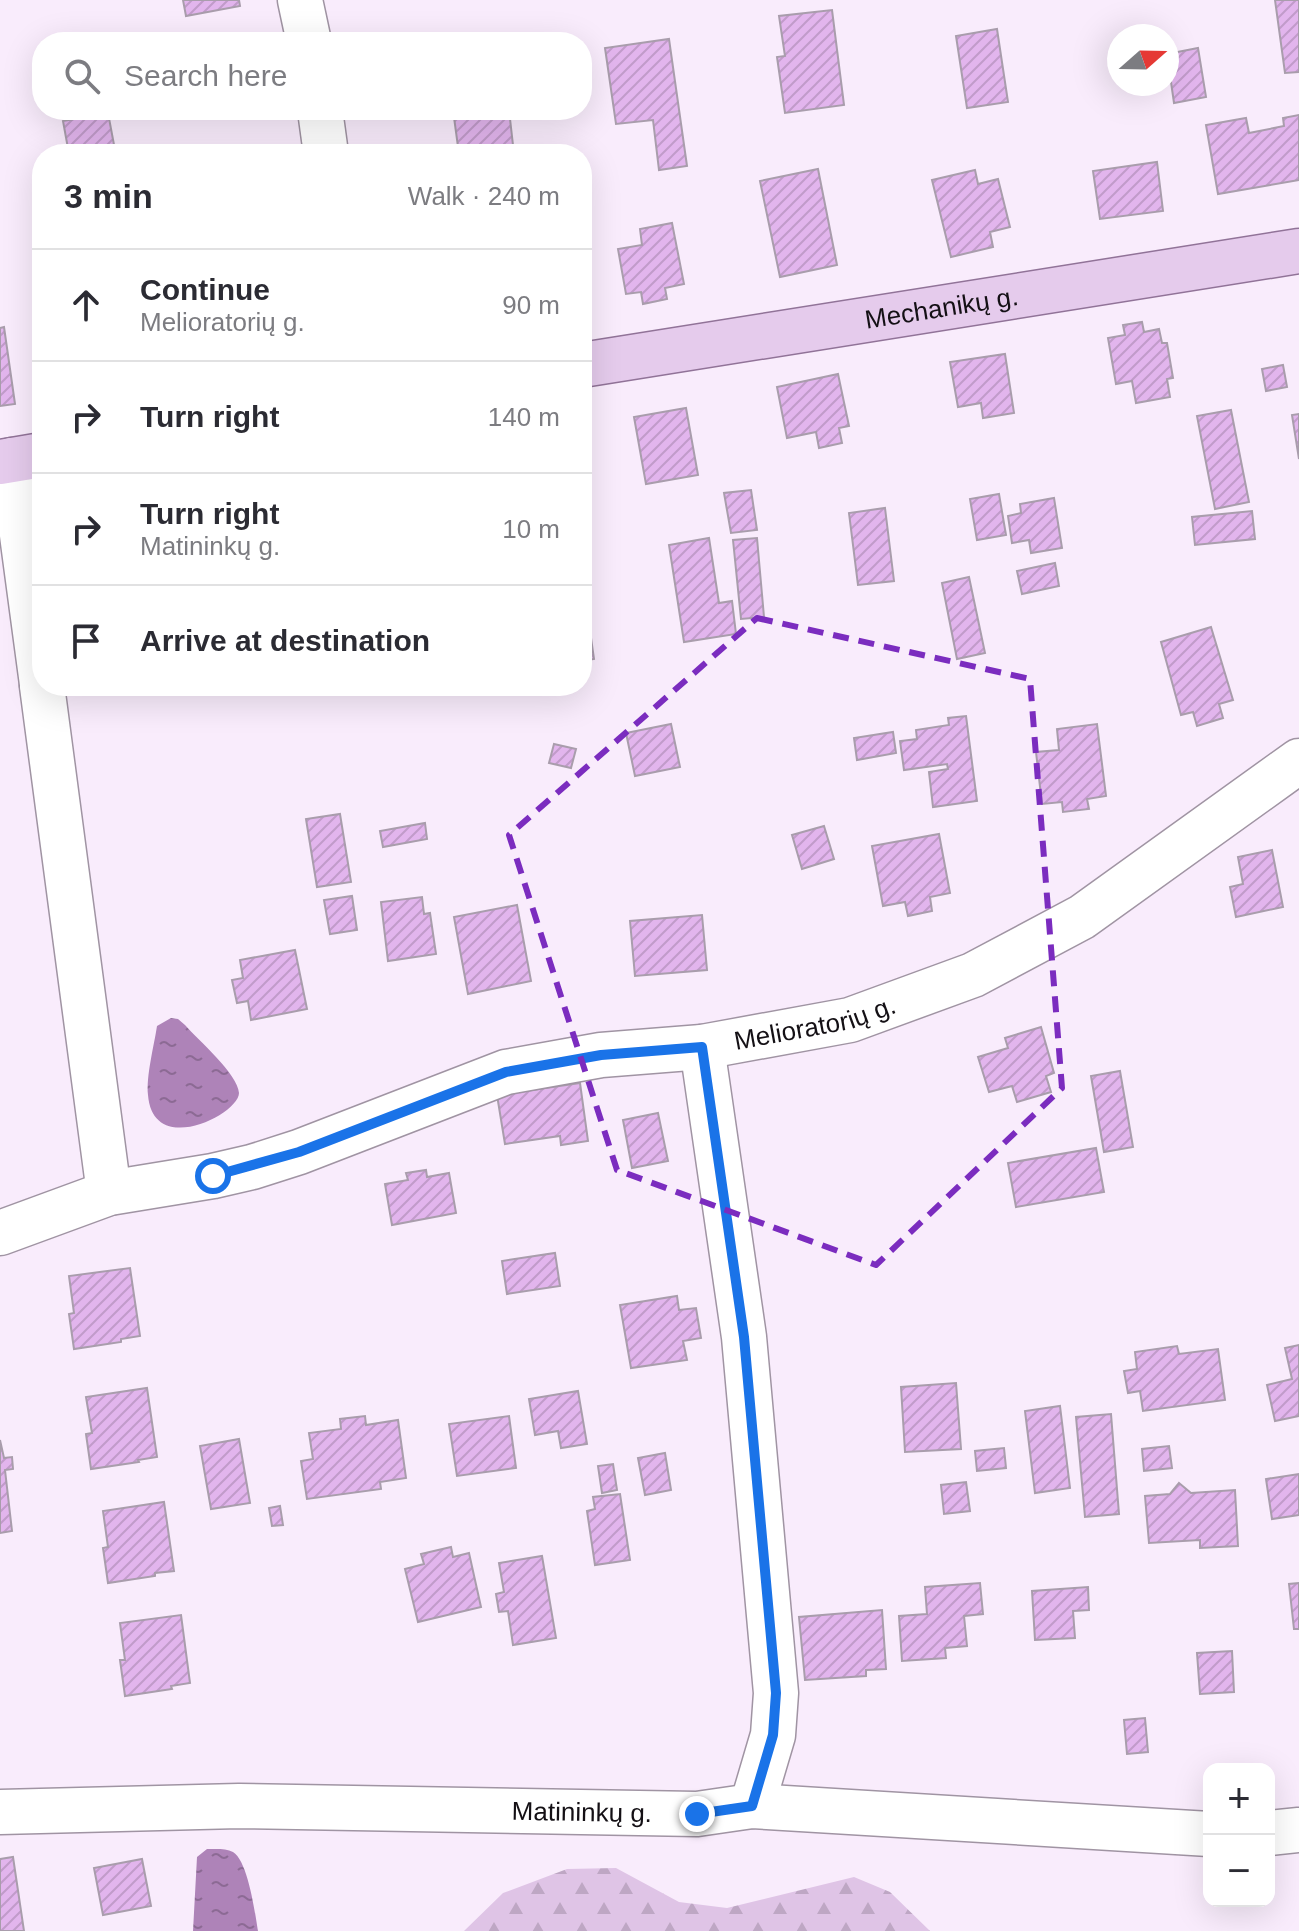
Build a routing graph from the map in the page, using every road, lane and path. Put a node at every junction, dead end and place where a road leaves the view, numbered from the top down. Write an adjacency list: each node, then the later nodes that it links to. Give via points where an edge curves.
1 (300, 0): 2 (street)
2 (307, 32)
3 (321, 120): 4 (street)
4 (325, 144)
5 (1299, 251): 6 (main road, Mechanikų g.)
6 (592, 363)
7 (18, 459): 8 (street)
8 (32, 591)
9 (43, 696): 12 (street)
10 (1299, 761): 11 (street, Melioratorių g., via 1082,917 973,975 850,1020)
11 (702, 1047): 12 (street, Melioratorių g., via 601,1055 506,1072 252,1167); 14 (street, via 744,1337 776,1693 773,1735)
12 (109, 1193): 13 (street, Melioratorių g.)
13 (0, 1233)
14 (752, 1806): 15 (street, Matininkų g., via 697,1814 239,1806); 18 (street, Matininkų g.)
15 (0, 1812)
16 (1299, 1830): 17 (street)
17 (1275, 1832)
18 (1203, 1834)

